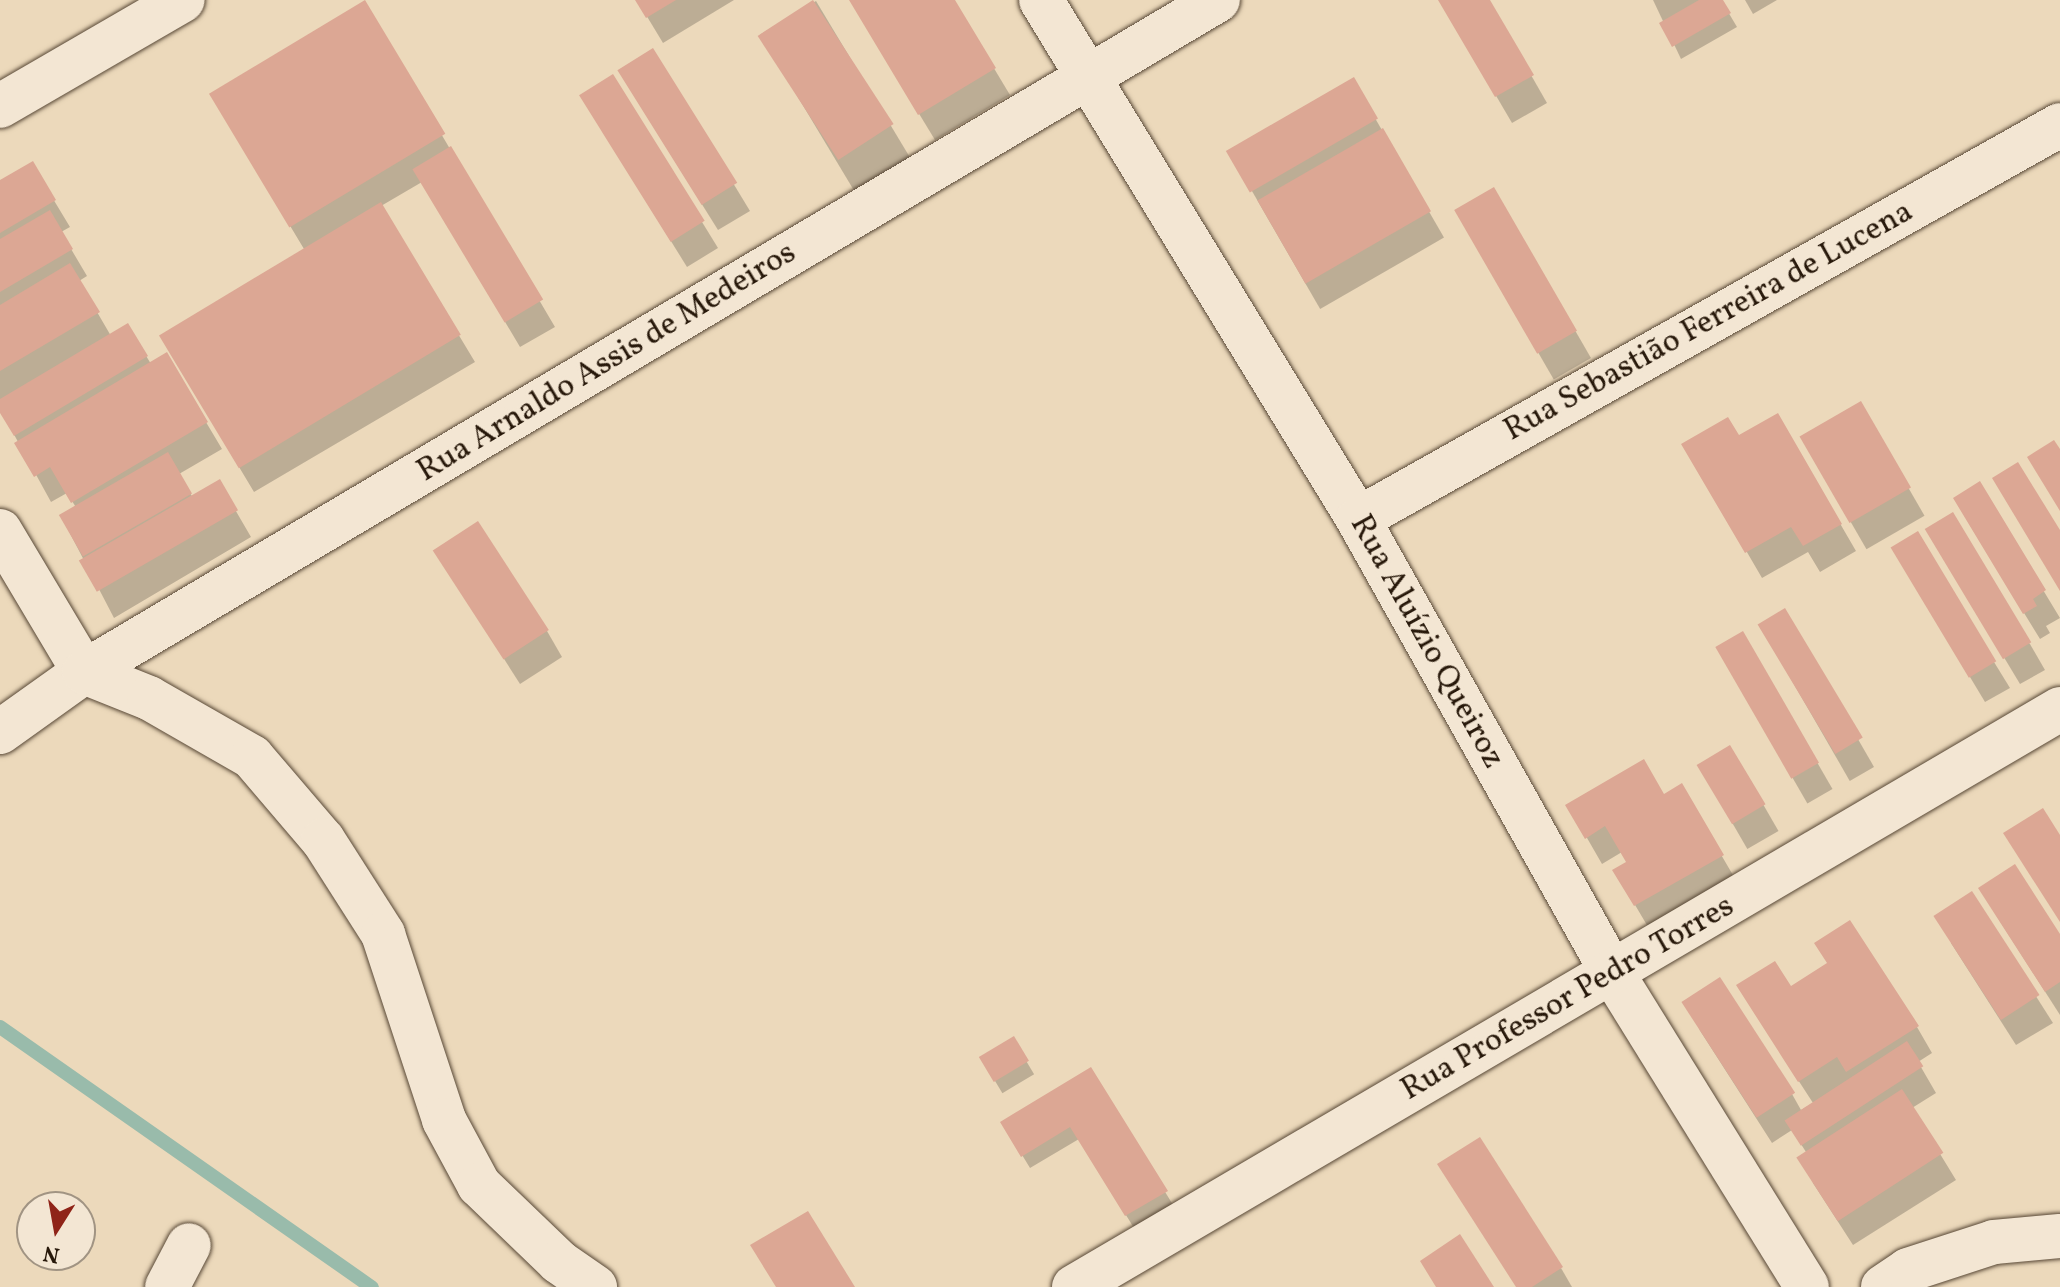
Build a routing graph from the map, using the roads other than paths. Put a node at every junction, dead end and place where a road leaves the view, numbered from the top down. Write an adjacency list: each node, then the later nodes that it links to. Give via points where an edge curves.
1 (183, 0): 5 (street)
2 (1041, 0): 4 (street, Rua Aluízio Queiroz)
3 (1218, 0): 4 (street, Rua Arnaldo Assis de Medeiros)
4 (1087, 79): 7 (street, Rua Aluízio Queiroz); 9 (street, Rua Arnaldo Assis de Medeiros)
5 (0, 106)
6 (2060, 125): 7 (street, Rua Sebastião Ferreira de Lucena)
7 (1358, 519): 12 (street, Rua Aluízio Queiroz)
8 (0, 531): 9 (street)
9 (84, 672): 11 (street, Rua Arnaldo Assis de Medeiros); 16 (street, via 149,698 252,757 323,840 383,934 444,1120 479,1185 559,1262)
10 (2060, 709): 12 (street, Rua Professor Pedro Torres)
11 (0, 732)
12 (1613, 974): 17 (street, Rua Professor Pedro Torres); 18 (street, Rua Aluízio Queiroz)
13 (2060, 1236): 19 (street, via 1994,1242 1908,1270)
14 (189, 1245): 15 (street)
15 (167, 1287)
16 (595, 1287)
17 (1074, 1287)
18 (1807, 1287)
19 (1883, 1287)

